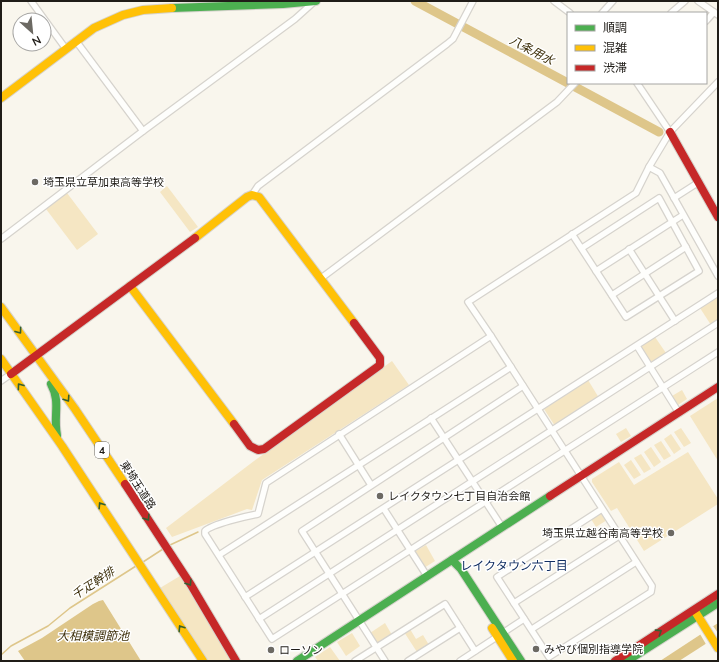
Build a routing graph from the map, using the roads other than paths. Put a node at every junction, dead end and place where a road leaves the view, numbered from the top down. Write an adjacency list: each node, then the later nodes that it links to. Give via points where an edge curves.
1 (31, 1): 14 (street)
2 (316, 1): 13 (main road, via 143,10 114,18 94,28); 19 (street, via 296,19)
3 (473, 1): 23 (street, via 453,39 258,186)
4 (554, 1): 8 (street)
5 (613, 1): 9 (street)
6 (685, 1): 10 (street)
7 (698, 1): 11 (street)
8 (569, 12)
9 (603, 12)
10 (675, 12)
11 (716, 14): 12 (street)
12 (707, 20)
13 (76, 42): 14 (main road); 19 (street)
14 (66, 48): 18 (main road)
15 (718, 82): 20 (street)
16 (638, 84): 20 (street)
17 (574, 85): 37 (street, via 557,102)
18 (1, 98)
19 (143, 131): 30 (street)
20 (670, 132): 21 (street); 22 (main road); 25 (main road)
21 (649, 167): 24 (street, via 660,173); 29 (street, via 636,193)
22 (698, 182): 24 (street); 27 (main road)
23 (252, 195): 37 (main road, via 262,200); 38 (main road)
24 (674, 198): 26 (street)
25 (718, 206)
26 (683, 215): 28 (street); 36 (street)
27 (718, 217)
28 (672, 221): 31 (street); 32 (street, via 659,198); 33 (street)
29 (572, 234): 32 (street); 45 (street, via 468,302)
30 (1, 239)
31 (686, 247): 35 (street); 41 (street, via 699,271)
32 (582, 248): 34 (street)
33 (629, 249): 34 (street); 35 (street)
34 (596, 271): 40 (street)
35 (645, 273): 40 (street); 41 (street)
36 (718, 276)
37 (320, 279): 38 (main road, via 380,358 380,365 266,448 258,451 250,446)
38 (130, 286): 49 (main road)
39 (718, 293): 43 (street)
40 (612, 295): 41 (street, via 626,317)
41 (659, 296): 43 (street)
42 (1, 307): 49 (main road, 東埼玉道路 / 4, one-way to 49)
43 (675, 321): 46 (street)
44 (718, 323): 52 (street)
45 (491, 336): 51 (street); 62 (street)
46 (637, 346): 52 (street); 58 (street)
47 (1, 352): 53 (main road, 4)
48 (718, 352): 57 (street)
49 (37, 355): 53 (main road); 64 (main road, 4, via 40,369 54,388 57,397 54,422); 100 (main road, 東埼玉道路 / 4, one-way to 100, via 191,585)
50 (1, 359): 53 (main road, 4)
51 (511, 367): 55 (street); 60 (street)
52 (650, 367): 57 (street); 61 (street)
53 (11, 374): 54 (street); 64 (main road, 4, one-way to 53)
54 (1, 381)
55 (523, 386): 58 (street); 63 (street)
56 (718, 387): 59 (main road)
57 (662, 388): 59 (street); 65 (street)
58 (538, 410): 61 (street); 66 (street)
59 (679, 413): 68 (main road)
60 (431, 418): 63 (street); 67 (street)
61 (552, 431): 65 (street); 69 (street)
62 (339, 434): 67 (street); 79 (street, via 266,483 258,514 208,529 205,534)
63 (444, 438): 66 (street); 70 (street)
64 (62, 446): 99 (main road, 4, one-way to 64)
65 (565, 451): 68 (street); 71 (street)
66 (458, 461): 69 (street); 72 (street)
67 (358, 464): 70 (street); 79 (street)
68 (581, 476): 73 (street); 74 (main road)
69 (472, 481): 71 (street); 75 (street)
70 (371, 485): 78 (street, via 302,531)
71 (485, 502): 74 (street); 77 (street)
72 (384, 509): 75 (street); 78 (street)
73 (602, 509): 76 (street); 87 (street, via 497,577)
74 (502, 527): 80 (main road)
75 (397, 530): 77 (street); 82 (street)
76 (619, 536): 81 (street); 87 (street)
77 (410, 550): 83 (street); 84 (street)
78 (316, 553): 82 (street); 86 (street)
79 (219, 555): 86 (street)
80 (452, 560): 83 (main road); 95 (main road, via 461,569)
81 (636, 562): 94 (street); 94 (street, via 652,586 651,592 549,657)
82 (329, 574): 84 (street); 90 (street)
83 (427, 576): 92 (main road)
84 (342, 594): 90 (street, via 272,639); 92 (street)
85 (718, 594): 89 (main road)
86 (245, 597): 90 (street)
87 (514, 603): 91 (street)
88 (718, 603): 89 (main road)
89 (696, 613): 96 (main road); 108 (main road, one-way to 89); 109 (main road)
90 (259, 619)
91 (524, 619): 94 (street); 95 (street)
92 (359, 620): 97 (street); 101 (main road)
93 (460, 628): 97 (street, via 445,604); 98 (street); 104 (street)
94 (532, 629)
95 (500, 635): 98 (street); 106 (main road); 107 (main road)
96 (717, 647)
97 (376, 648): 102 (street); 103 (street)
98 (475, 651): 105 (street)
99 (202, 661)
100 (236, 661)
101 (297, 661)
102 (355, 661)
103 (385, 661)
104 (408, 661)
105 (460, 661)
106 (513, 661)
107 (521, 661)
108 (615, 661)
109 (628, 661)

